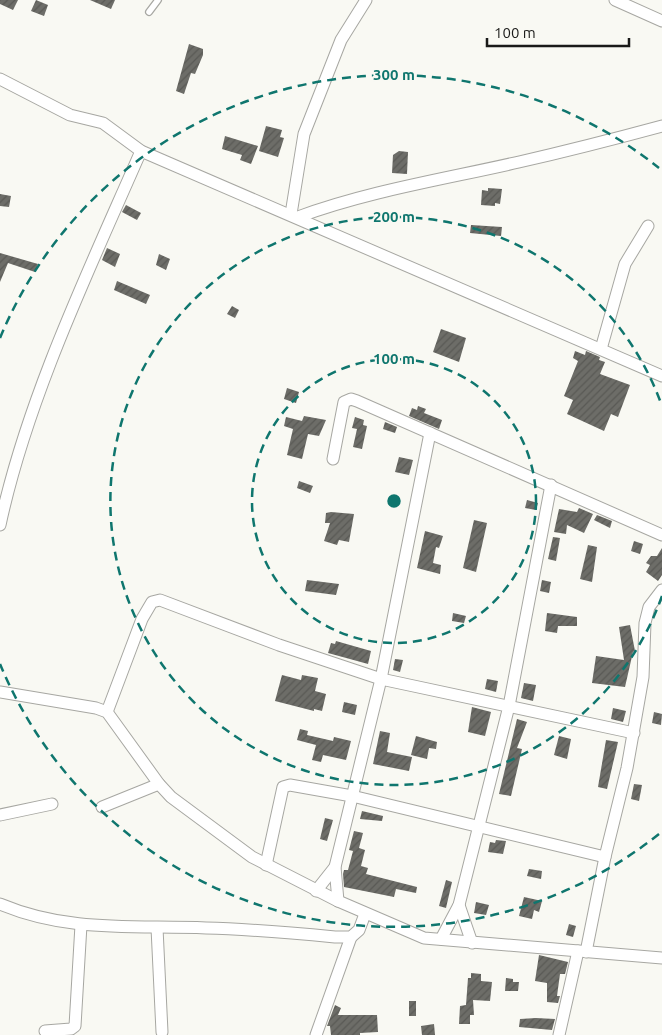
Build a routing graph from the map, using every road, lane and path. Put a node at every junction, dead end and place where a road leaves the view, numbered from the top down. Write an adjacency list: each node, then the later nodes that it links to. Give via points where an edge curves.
1 (158, 0): 4 (lane)
2 (366, 0): 9 (street, via 341,40 304,134)
3 (615, 0): 5 (street)
4 (149, 12)
5 (662, 20)
6 (0, 79): 8 (street, via 70,115 102,124)
7 (662, 126): 9 (street)
8 (141, 151): 9 (street); 16 (street, via 77,297 46,378 26,432)
9 (295, 216): 11 (street)
10 (648, 226): 11 (street, via 625,264)
11 (601, 349): 12 (street)
12 (662, 376)
13 (430, 432): 14 (street, via 357,400 348,400 344,402); 15 (street); 19 (street)
14 (333, 459)
15 (551, 485): 17 (street); 21 (street)
16 (0, 526)
17 (662, 535)
18 (662, 590): 23 (street, via 649,608 645,623 643,677)
19 (380, 679): 21 (street); 22 (street, via 160,600 152,602 142,619); 25 (street)
20 (0, 692): 22 (street)
21 (509, 706): 23 (street); 29 (street)
22 (107, 712): 24 (street)
23 (634, 733): 30 (street)
24 (159, 784): 27 (street); 31 (street, via 171,797)
25 (352, 796): 29 (street); 31 (street, via 283,787); 32 (street)
26 (52, 804): 28 (street)
27 (102, 807)
28 (0, 815)
29 (477, 826): 30 (street); 36 (street)
30 (605, 857): 43 (street)
31 (266, 865): 33 (street)
32 (335, 867): 33 (street); 34 (street)
33 (316, 891): 34 (street)
34 (338, 902): 37 (street)
35 (0, 904): 38 (street, via 44,919)
36 (459, 905): 41 (street); 42 (street)
37 (365, 914): 40 (street, via 359,930); 41 (street, via 424,938)
38 (81, 925): 39 (street); 45 (street, via 75,1026)
39 (158, 928): 40 (street); 46 (street)
40 (351, 936): 47 (street)
41 (441, 939): 42 (street)
42 (472, 942): 43 (street)
43 (582, 951): 44 (street); 48 (street)
44 (662, 958)
45 (45, 1031)
46 (162, 1032)
47 (316, 1035)
48 (559, 1035)

